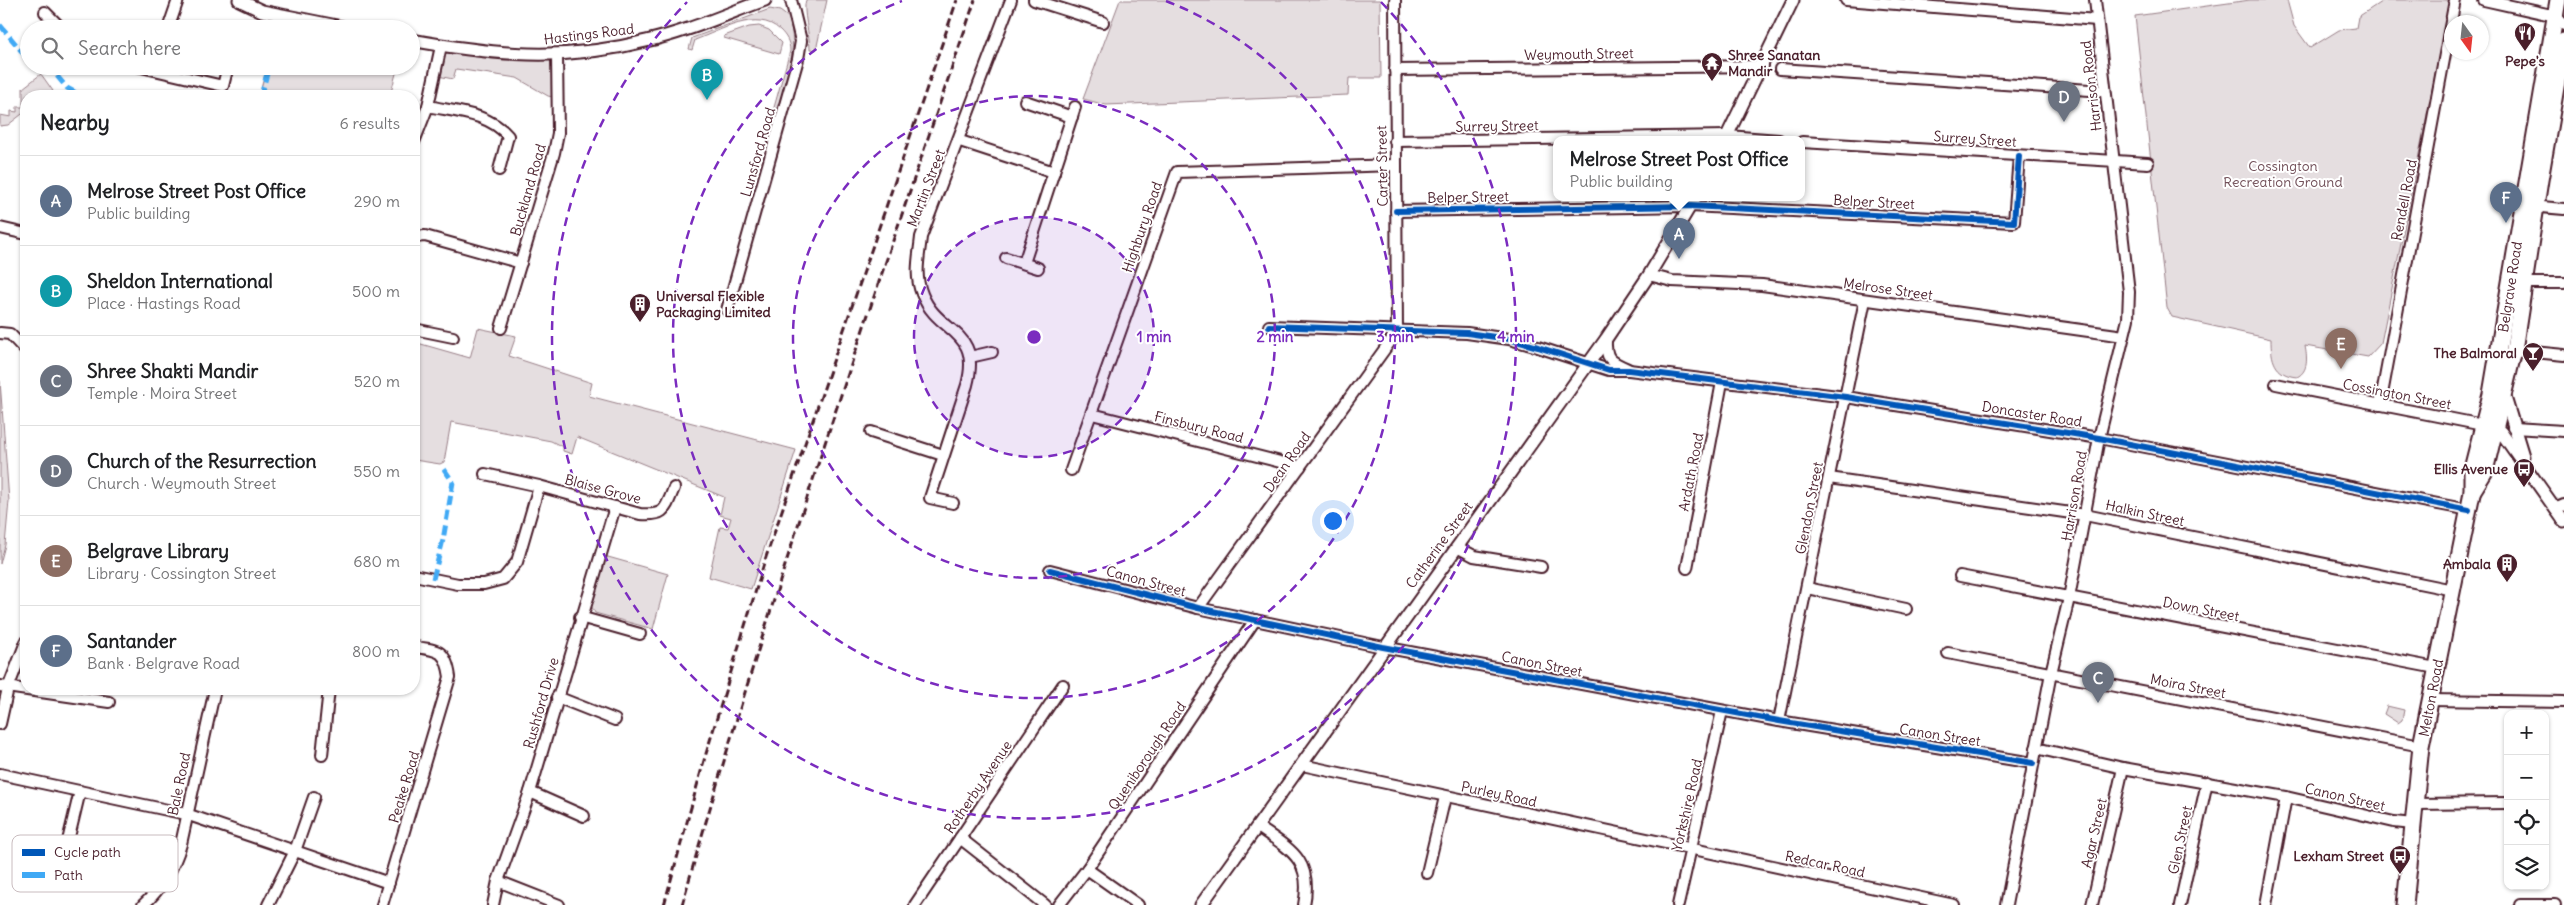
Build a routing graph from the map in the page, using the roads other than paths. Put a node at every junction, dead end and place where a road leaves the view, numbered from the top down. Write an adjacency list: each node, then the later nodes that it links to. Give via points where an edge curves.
1 (178, 0): 16 (street)
2 (239, 0): 17 (street, via 262,11)
3 (766, 0): 24 (street, Hastings Road, via 647,41)
4 (791, 0): 61 (street, Lunsford Road, via 800,41 798,59)
5 (1011, 0): 37 (street, Martin Street)
6 (1034, 0): 20 (street)
7 (1395, 0): 27 (street, Carter Street)
8 (1793, 0): 25 (street)
9 (1846, 0): 18 (street)
10 (2095, 0): 18 (street, Harrison Road)
11 (2455, 0): 81 (street, Rendell Road)
12 (2484, 0): 19 (street)
13 (2558, 0): 19 (main road, Belgrave Road)
14 (45, 12): 15 (street)
15 (53, 20)
16 (171, 20)
17 (307, 20)
18 (2097, 20): 30 (street, Harrison Road)
19 (2560, 21): 31 (main road, Belgrave Road)
20 (1103, 22)
21 (2564, 41): 31 (main road, Belgrave Road)
22 (420, 42): 23 (street, Hastings Road)
23 (441, 46): 24 (street, Hastings Road, via 520,56); 33 (street)
24 (557, 55): 54 (street, Buckland Road, via 558,133)
25 (1763, 66): 27 (street, Weymouth Street); 35 (street)
26 (1780, 69): 30 (street)
27 (1395, 70): 38 (street, Carter Street)
28 (180, 75): 29 (street, via 223,86)
29 (226, 75)
30 (2105, 91): 41 (street, Harrison Road)
31 (2554, 92): 47 (main road, Belgrave Road)
32 (1025, 101): 45 (street, via 1074,112)
33 (428, 106): 34 (street); 44 (street, via 477,116 499,125 508,136)
34 (420, 127)
35 (1727, 136)
36 (1553, 140): 38 (street, Surrey Street)
37 (960, 141): 45 (street); 74 (street, Martin Street, via 921,237 917,270 927,304 940,320 957,332)
38 (1395, 141): 43 (street, Carter Street)
39 (1805, 142): 40 (street, Surrey Street)
40 (2019, 156): 41 (street, Surrey Street); 46 (street, Belper Street, via 2014,222)
41 (2114, 161): 42 (street, Surrey Street); 67 (street, Harrison Road, via 2129,292)
42 (2148, 163)
43 (1395, 166): 49 (street, Carter Street); 82 (street, Highbury Road, via 1177,172)
44 (499, 170)
45 (1054, 172): 55 (street)
46 (1692, 202): 49 (street, Belper Street); 57 (street, Catherine Street)
47 (2529, 205): 48 (street); 58 (main road, Belgrave Road); 83 (main road, Belgrave Road, via 2491,394)
48 (2564, 209)
49 (1396, 211): 65 (street, Carter Street)
50 (0, 228): 51 (street)
51 (20, 233)
52 (420, 236): 54 (street)
53 (1006, 258): 55 (street)
54 (521, 263): 63 (street, Buckland Road)
55 (1024, 263): 56 (street)
56 (1038, 268)
57 (1649, 275): 60 (street, Melrose Street, via 1672,281 1762,285); 69 (street, Catherine Street)
58 (2523, 282): 59 (street); 71 (main road, Belgrave Road)
59 (2564, 282)
60 (1865, 300): 67 (street, Melrose Street); 80 (street, Glendon Street)
61 (727, 310)
62 (1269, 326): 65 (street, Doncaster Road)
63 (501, 328)
64 (420, 330): 68 (street)
65 (1397, 332): 75 (street, Doncaster Road, via 1467,333 1509,339); 89 (street, Dean Road)
66 (0, 333): 70 (street, via 10,334)
67 (2124, 336): 87 (street, Harrison Road)
68 (453, 337)
69 (1606, 339): 75 (street, Catherine Street); 76 (street, Doncaster Road, via 1605,352 1609,359)
70 (20, 344)
71 (2514, 350): 73 (street); 79 (main road, Belgrave Road)
72 (992, 352): 74 (street)
73 (2564, 355)
74 (970, 357): 88 (street, via 969,378)
75 (1589, 363): 76 (street, Doncaster Road, via 1609,370); 102 (street, Catherine Street)
76 (1629, 370): 77 (street, Doncaster Road)
77 (1722, 382): 80 (street, Doncaster Road); 104 (street, Ardath Road)
78 (2276, 384): 81 (street, Cossington Street)
79 (2504, 394): 83 (main road, Belgrave Road); 84 (street, Belgrave Road)
80 (1846, 397): 87 (street, Doncaster Road); 93 (street, Glendon Street)
81 (2380, 405): 83 (street, Cossington Street)
82 (1092, 414): 89 (street, Finsbury Road); 90 (street, Highbury Road)
83 (2489, 426): 91 (street, via 2501,432); 99 (main road, Melton Road, via 2472,469)
84 (2513, 428): 85 (street); 91 (street, Belgrave Road)
85 (2564, 431)
86 (871, 432): 88 (street)
87 (2099, 438): 99 (street, Doncaster Road); 100 (street, Harrison Road)
88 (944, 455): 96 (street, via 930,498)
89 (1300, 467): 111 (street, Dean Road)
90 (1072, 470)
91 (2529, 472): 98 (street)
92 (485, 474): 94 (street, Blaise Grove)
93 (1829, 478): 100 (street, Halkin Street); 108 (street, Glendon Street)
94 (539, 486): 97 (street, Blaise Grove); 106 (street, via 517,562 502,579 484,584 458,584)
95 (674, 488): 97 (street, Blaise Grove, via 666,508 656,515)
96 (953, 503)
97 (615, 507): 113 (street, Rushford Drive)
98 (2559, 507): 101 (street)
99 (2469, 510): 109 (main road, Melton Road)
100 (2085, 515): 109 (street, Halkin Street); 110 (street, Harrison Road)
101 (2564, 521)
102 (1457, 547): 103 (street, via 1474,556); 117 (street, Catherine Street)
103 (1541, 567)
104 (1687, 568)
105 (1050, 570): 111 (street, Canon Street)
106 (420, 576)
107 (1960, 576): 110 (street, Down Street)
108 (1808, 588): 112 (street); 134 (street, Glendon Street)
109 (2453, 590): 120 (main road, Melton Road)
110 (2069, 598): 120 (street, Down Street); 121 (street, Harrison Road)
111 (1198, 608): 114 (street, Canon Street)
112 (1906, 609)
113 (580, 617): 115 (street); 128 (street, Rushford Drive)
114 (1255, 620): 117 (street, Canon Street); 160 (street, Queniborough Road)
115 (640, 634)
116 (420, 648): 163 (street, Peake Road, via 439,651 446,658 450,677)
117 (1384, 648): 132 (street, Canon Street); 140 (street, Catherine Street)
118 (1948, 653): 121 (street, Moira Street)
119 (20, 654): 123 (street)
120 (2436, 668): 129 (main road, Melton Road)
121 (2052, 673): 136 (street, Moira Street); 137 (street, Harrison Road)
122 (1063, 685): 156 (street, Rotherby Avenue)
123 (4, 687): 124 (street); 135 (street)
124 (20, 689)
125 (60, 695): 130 (street)
126 (214, 695): 151 (street, Bale Road)
127 (328, 695): 138 (street)
128 (557, 698): 133 (street); 145 (street, Rushford Drive)
129 (2430, 700): 131 (street); 136 (main road, Melton Road)
130 (109, 702)
131 (2564, 702)
132 (1722, 711): 134 (street, Canon Street); 157 (street, Yorkshire Road)
133 (615, 720)
134 (1779, 721): 139 (street, Canon Street)
135 (0, 724)
136 (2422, 746): 150 (main road, Melton Road)
137 (2036, 748): 139 (street, Harrison Road); 141 (street, Canon Street)
138 (322, 755)
139 (2033, 763): 178 (street, Harrison Road)
140 (1302, 765): 147 (street, Purley Road); 154 (street, Catherine Street)
141 (2123, 768): 143 (street, Canon Street); 179 (street, Agar Street)
142 (0, 774): 144 (street)
143 (2207, 782): 148 (street, Canon Street); 180 (street, Glen Street)
144 (80, 792): 151 (street); 155 (street)
145 (530, 792): 152 (street); 162 (street, Rushford Drive)
146 (314, 796): 158 (street)
147 (1445, 797): 157 (street, Purley Road); 161 (street)
148 (2286, 797): 153 (street, Canon Street); 181 (street)
149 (2504, 803): 150 (street)
150 (2414, 804): 153 (main road, Melton Road)
151 (186, 814): 158 (street); 159 (street, Bale Road)
152 (584, 816)
153 (2413, 824): 182 (main road, Melton Road)
154 (1258, 827): 174 (street, Catherine Street); 175 (street, via 1298,858 1307,879)
155 (69, 835)
156 (960, 838): 170 (street, Rotherby Avenue); 171 (street)
157 (1690, 850): 176 (street, Yorkshire Road); 177 (street, Redcar Road)
158 (295, 851): 163 (street); 166 (street)
159 (178, 854)
160 (1087, 869): 172 (street, Queniborough Road); 173 (street)
161 (1427, 873)
162 (498, 881): 168 (street, Rushford Drive); 169 (street)
163 (389, 883): 167 (street, Peake Road)
164 (156, 892): 165 (street, Bale Road)
165 (143, 905)
166 (268, 905)
167 (382, 905)
168 (493, 905)
169 (559, 905)
170 (915, 905)
171 (1045, 905)
172 (1059, 905)
173 (1138, 905)
174 (1202, 905)
175 (1304, 905)
176 (1678, 905)
177 (1954, 905)
178 (2006, 905)
179 (2092, 905)
180 (2180, 905)
181 (2266, 905)
182 (2406, 905)
183 (2520, 905): 184 (street)
184 (2555, 905)

